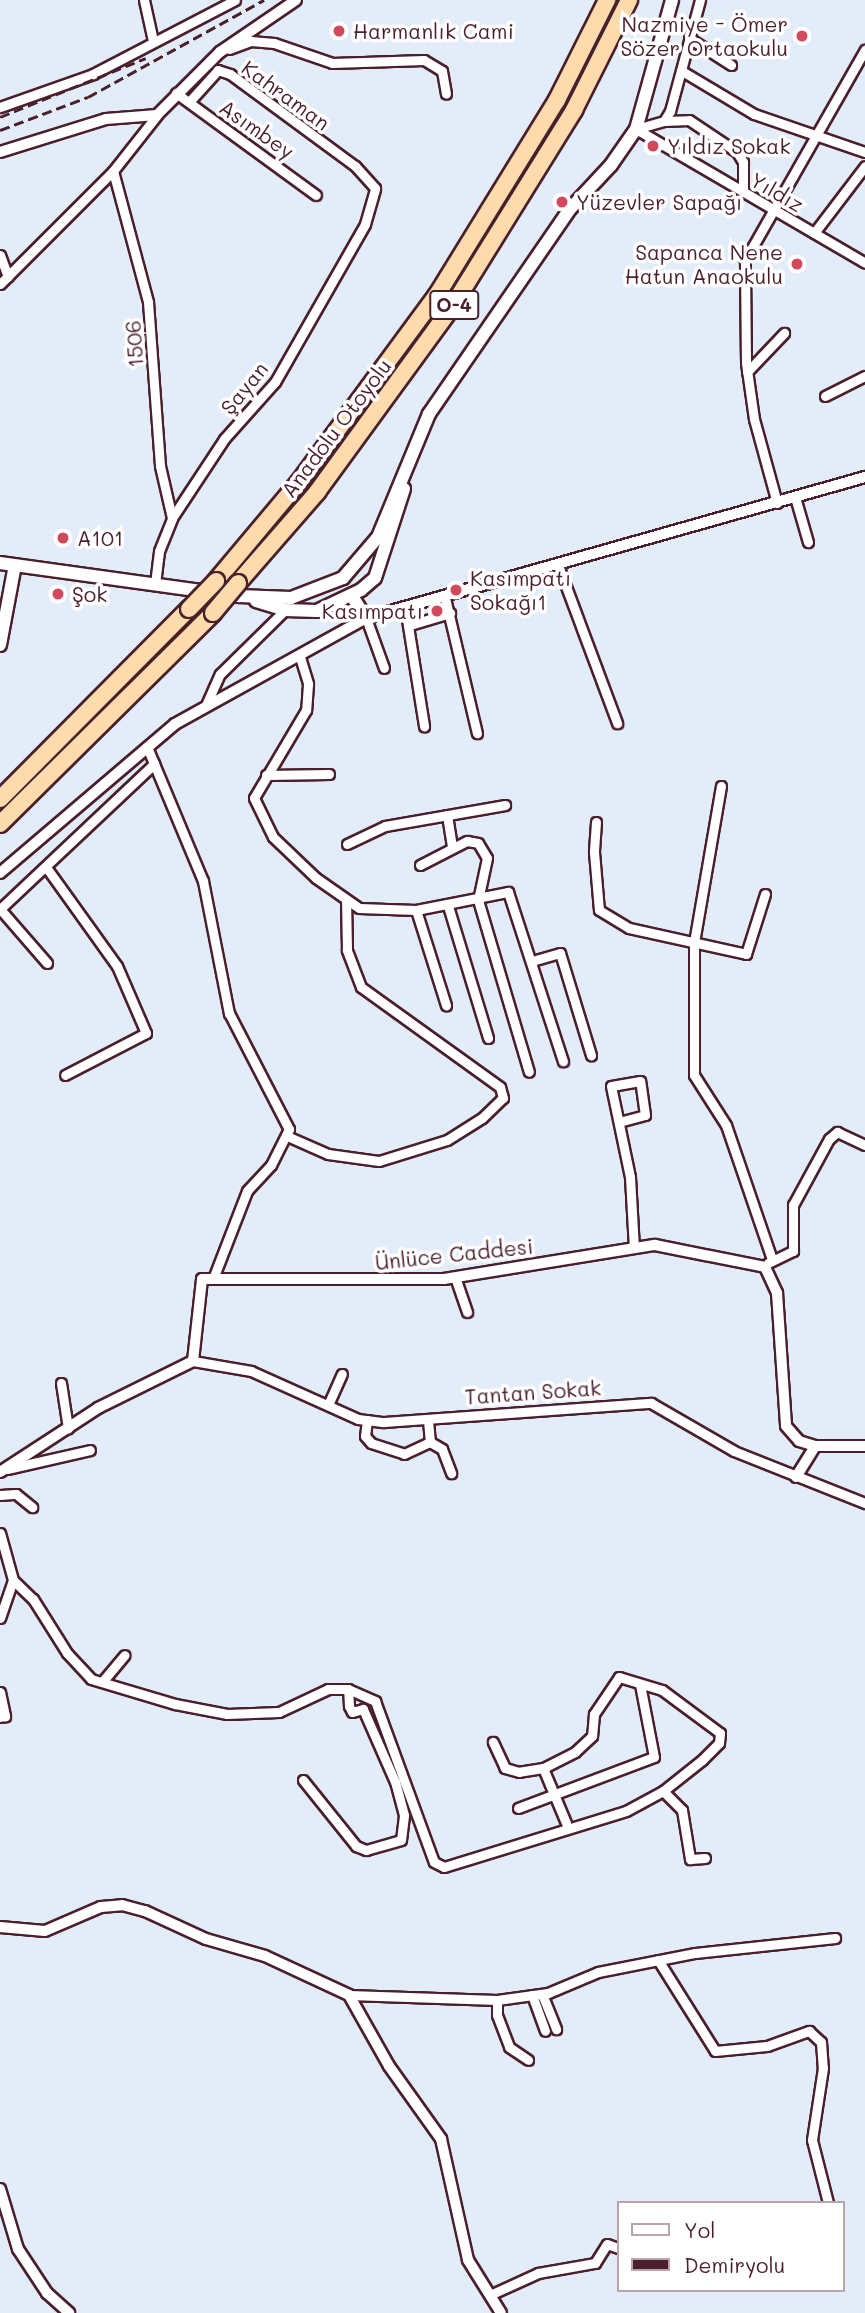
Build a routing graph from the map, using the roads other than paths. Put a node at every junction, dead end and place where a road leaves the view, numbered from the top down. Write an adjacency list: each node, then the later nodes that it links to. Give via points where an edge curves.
1 (144, 0): 9 (street)
2 (234, 0): 9 (street)
3 (296, 0): 11 (street)
4 (607, 0): 70 (highway, Anadolu Otoyolu / O-4, bridge, via 557,100 437,295 299,482 189,609)
5 (629, 0): 49 (highway, Anadolu Otoyolu / O-4, via 574,110 452,307)
6 (672, 0): 20 (main road)
7 (700, 0): 8 (street)
8 (688, 38): 12 (street); 13 (street)
9 (153, 41): 17 (street, via 65,87)
10 (865, 50): 21 (street)
11 (220, 52): 14 (street); 15 (street, via 251,41 274,43 332,63 424,60 442,71)
12 (731, 65)
13 (682, 71): 19 (street); 21 (street, via 754,114)
14 (176, 93): 16 (street, Asımbey); 18 (street)
15 (446, 94)
16 (189, 102): 26 (street, Kahraman, via 218,70 230,74); 28 (street, Asımbey)
17 (0, 107)
18 (157, 115): 22 (street, via 106,119); 25 (street)
19 (664, 121): 20 (street); 27 (street, via 689,120 737,152 743,162)
20 (636, 129): 27 (street, Yıldız); 38 (main road, via 611,165 570,209 473,347 429,414)
21 (817, 134): 23 (street); 29 (street)
22 (0, 152)
23 (865, 152)
24 (865, 166): 30 (street)
25 (113, 171): 33 (street); 42 (street, 1506, via 148,302 160,466)
26 (367, 176): 42 (street, Şayan, via 375,188 373,205 340,272 275,382 224,439)
27 (743, 192): 29 (street, Yıldız)
28 (316, 195)
29 (773, 209): 30 (street, Yıldız); 35 (street, via 745,260)
30 (814, 233): 32 (street, Yıldız)
31 (0, 255): 33 (street)
32 (865, 263)
33 (4, 281)
34 (785, 333): 35 (street)
35 (747, 372): 41 (street, via 754,419)
36 (865, 376): 37 (street)
37 (825, 396)
38 (413, 452): 47 (main road, via 379,537); 50 (main road, via 375,578)
39 (865, 477): 40 (street)
40 (795, 498): 41 (street); 43 (street)
41 (777, 503): 46 (street)
42 (172, 518): 48 (street, Şayan, via 159,551)
43 (808, 542)
44 (0, 563): 45 (main road)
45 (15, 565): 48 (main road); 58 (main road)
46 (558, 565): 51 (street); 62 (street)
47 (339, 580): 49 (main road, via 291,598); 50 (main road, via 352,579); 52 (main road)
48 (155, 584): 49 (main road)
49 (239, 590): 54 (main road); 74 (highway, Anadolu Otoyolu / O-4, bridge)
50 (357, 593): 52 (main road); 56 (main road)
51 (445, 598): 53 (street); 55 (street)
52 (337, 605): 54 (main road, via 317,611)
53 (405, 607): 56 (street); 57 (street)
54 (285, 610): 61 (street, via 220,674)
55 (450, 613): 57 (street); 64 (street)
56 (366, 618): 59 (street); 60 (street)
57 (410, 625): 63 (street)
58 (0, 645)
59 (300, 657): 61 (street); 68 (street, via 308,684 306,710)
60 (384, 668)
61 (206, 705): 65 (street)
62 (618, 723)
63 (424, 726)
64 (478, 733)
65 (147, 747): 66 (street); 79 (street)
66 (154, 764): 78 (street); 95 (street, via 203,881 229,1013 281,1108)
67 (329, 774): 68 (street)
68 (266, 775): 81 (street, via 254,798 260,817 291,856)
69 (721, 786): 85 (street)
70 (0, 799)
71 (505, 805): 72 (street)
72 (447, 815): 75 (street, via 385,826); 76 (street)
73 (596, 822): 85 (street, via 595,876 601,915 629,928)
74 (0, 824)
75 (347, 844)
76 (452, 847): 77 (street); 82 (street, via 467,841 478,843 486,858)
77 (420, 865)
78 (46, 867): 87 (street, via 0,909); 93 (street, via 117,966 146,1033)
79 (0, 873)
80 (765, 894): 85 (street, via 746,954 712,943)
81 (346, 900): 84 (street, via 372,910); 95 (street, via 347,950 361,987 500,1087 503,1098 447,1140 379,1161 328,1154)
82 (478, 900): 83 (street); 86 (street, via 508,892); 92 (street)
83 (449, 906): 84 (street); 89 (street)
84 (416, 910): 88 (street)
85 (694, 943): 98 (street, via 694,1075 726,1125)
86 (532, 961): 90 (street, via 560,953); 91 (street)
87 (47, 963)
88 (446, 1005)
89 (488, 1038)
90 (591, 1055)
91 (563, 1062)
92 (529, 1072)
93 (65, 1074)
94 (619, 1122): 94 (street, via 645,1115 640,1081 611,1086); 97 (street, via 630,1177)
95 (287, 1136): 99 (street, via 271,1166 247,1191)
96 (865, 1145): 98 (street, via 837,1132 829,1139 793,1205 793,1251)
97 (634, 1248): 98 (street, Ünlüce Caddesi, via 655,1245); 100 (street, Ünlüce Caddesi)
98 (768, 1263): 110 (street, via 777,1293 786,1426 799,1441)
99 (214, 1276): 100 (street, Ünlüce Caddesi, via 297,1282); 102 (street, via 202,1279 198,1291)
100 (456, 1277): 101 (street)
101 (467, 1312)
102 (193, 1361): 105 (street, Tantan Sokak, via 251,1371); 108 (street, via 132,1388)
103 (342, 1374): 105 (street)
104 (61, 1383): 108 (street)
105 (328, 1405): 106 (street, Tantan Sokak)
106 (367, 1420): 107 (street, Tantan Sokak); 109 (street, via 366,1436 404,1454)
107 (428, 1420): 109 (street); 115 (street, Tantan Sokak, via 651,1403 734,1451)
108 (68, 1428): 113 (street)
109 (430, 1442): 114 (street, via 442,1449)
110 (815, 1446): 111 (street); 115 (street)
111 (865, 1446)
112 (90, 1450): 113 (street)
113 (4, 1470)
114 (451, 1473)
115 (796, 1477): 117 (street, Tantan Sokak)
116 (0, 1496): 118 (street, via 16,1494)
117 (865, 1503)
118 (32, 1507)
119 (0, 1533): 120 (street)
120 (13, 1580): 121 (street); 123 (street, via 33,1599 67,1653 91,1679)
121 (0, 1618)
122 (125, 1655): 123 (street)
123 (102, 1682): 125 (street, via 175,1704 253,1716 279,1712 328,1689)
124 (640, 1684): 129 (street, via 620,1677 594,1714 587,1744); 131 (street, via 683,1702 720,1733 719,1743); 132 (street, via 654,1756)
125 (348, 1689): 130 (street, via 352,1712 363,1709 395,1782 404,1815 401,1840 366,1850 356,1846); 131 (street, via 374,1701 429,1852 434,1862 444,1867 510,1843 586,1826)
126 (0, 1692): 127 (street, via 5,1716)
127 (0, 1717)
128 (493, 1742): 129 (street, via 505,1768 519,1772)
129 (542, 1768): 132 (street)
130 (303, 1780)
131 (663, 1791): 135 (street, via 682,1811 690,1859)
132 (555, 1796): 133 (street); 134 (street)
133 (518, 1808)
134 (565, 1823)
135 (705, 1858)
136 (0, 1927): 140 (street, via 45,1931 101,1907 122,1905 206,1939 265,1955)
137 (835, 1938): 138 (street, via 752,1945)
138 (658, 1961): 139 (street, via 598,1972); 146 (street, via 715,2051 767,2046 808,2031 821,2042 823,2068 812,2140)
139 (537, 1994): 141 (street); 142 (street); 143 (street)
140 (349, 1995): 141 (street); 148 (street, via 389,2066 441,2139 468,2260)
141 (497, 2000): 144 (street, via 496,2015 509,2047)
142 (556, 2029)
143 (545, 2031)
144 (528, 2060)
145 (0, 2189): 149 (street, via 18,2249 47,2293)
146 (827, 2201)
147 (616, 2247): 148 (street, via 607,2244 596,2263 538,2273)
148 (492, 2294): 150 (street)
149 (69, 2313)
150 (501, 2313)

